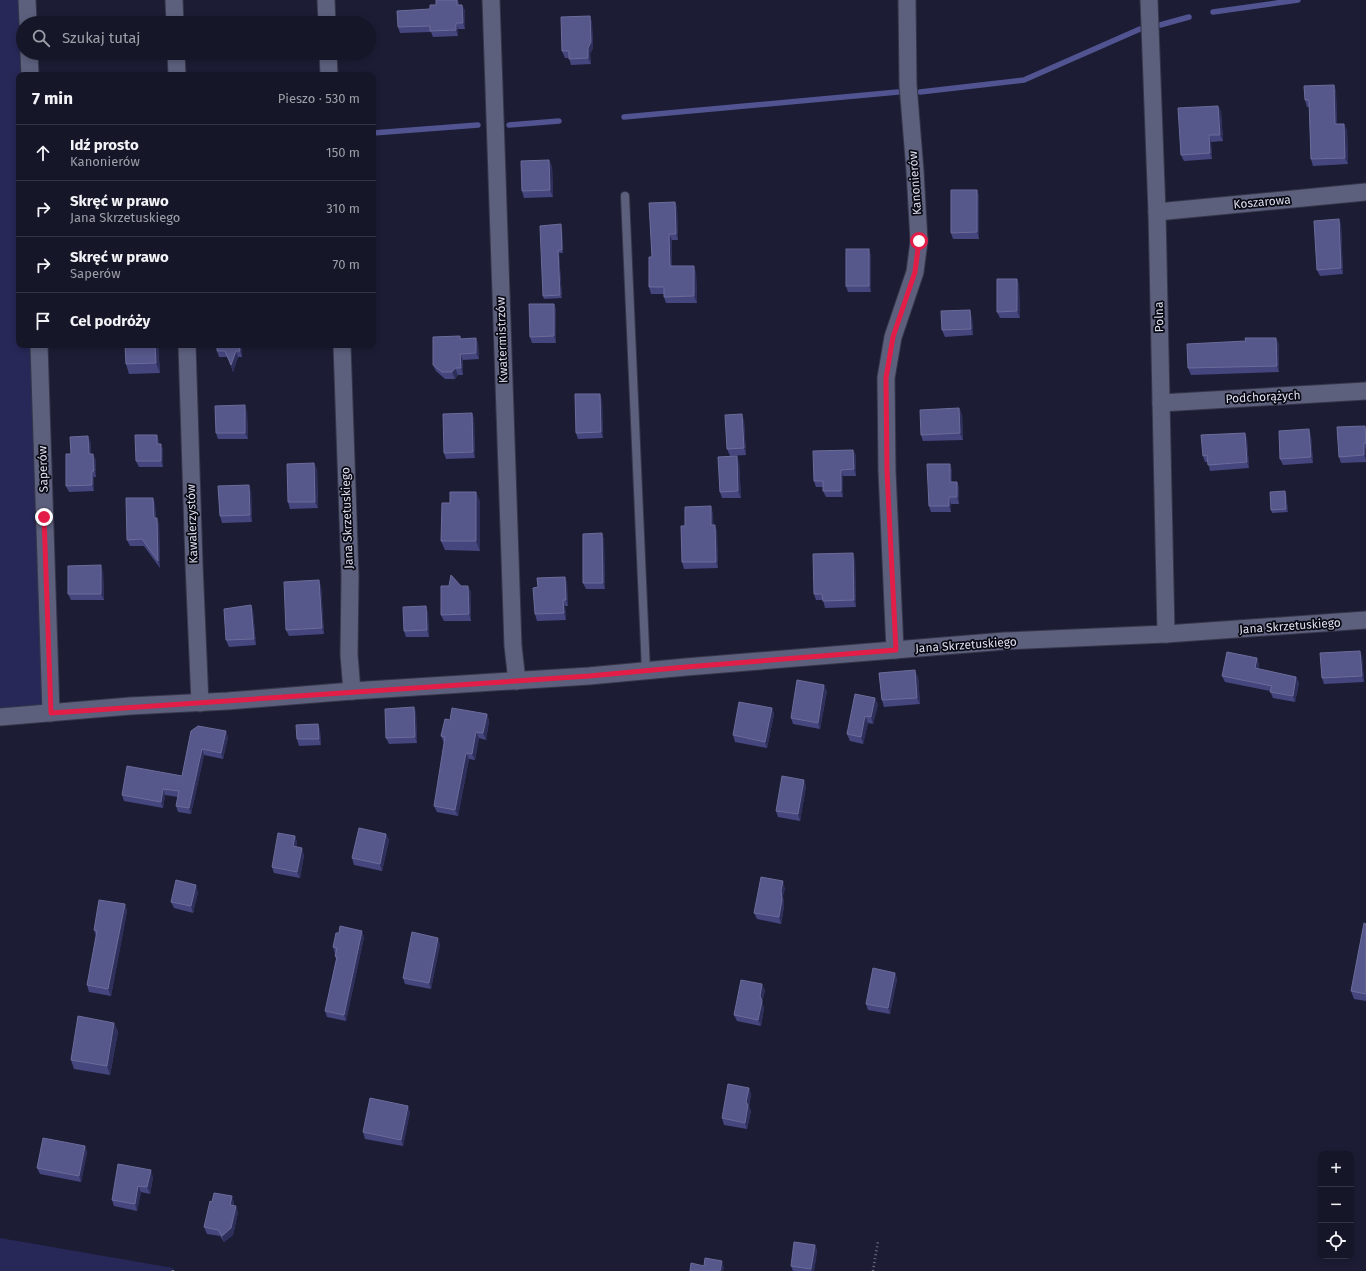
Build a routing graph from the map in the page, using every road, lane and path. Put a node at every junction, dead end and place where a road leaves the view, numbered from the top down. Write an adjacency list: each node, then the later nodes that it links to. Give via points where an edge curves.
1 (27, 0): 7 (street)
2 (174, 0): 8 (street)
3 (326, 0): 9 (street)
4 (491, 0): 28 (street, Kwatermistrzów, via 512,638)
5 (907, 0): 26 (street, Kanonierów, via 908,86 919,241 915,272 893,337 886,378 887,471)
6 (1149, 0): 18 (street, Polna)
7 (28, 16)
8 (175, 16)
9 (327, 16)
10 (29, 60): 13 (street)
11 (176, 60): 14 (street)
12 (329, 60): 15 (street)
13 (30, 72)
14 (177, 72)
15 (330, 72)
16 (1366, 192): 18 (street, Koszarowa)
17 (625, 196): 27 (lane)
18 (1157, 212): 23 (street, Polna)
19 (39, 348): 31 (street, Saperów)
20 (187, 348): 30 (street, Kawalerzystów)
21 (342, 348): 29 (street, Jana Skrzetuskiego)
22 (1366, 391): 23 (street, Podchorążych)
23 (1161, 403): 25 (street, Polna)
24 (1366, 620): 25 (street, Jana Skrzetuskiego)
25 (1166, 634): 26 (street, Jana Skrzetuskiego, via 1005,641)
26 (896, 650): 27 (street, Jana Skrzetuskiego)
27 (646, 671): 28 (street, Jana Skrzetuskiego)
28 (517, 681): 29 (street, Jana Skrzetuskiego)
29 (352, 692): 30 (street, Jana Skrzetuskiego)
30 (200, 703): 31 (street, Jana Skrzetuskiego)
31 (51, 713): 32 (street, Jana Skrzetuskiego)
32 (0, 717)
33 (878, 1241): 34 (path)
34 (873, 1271)

